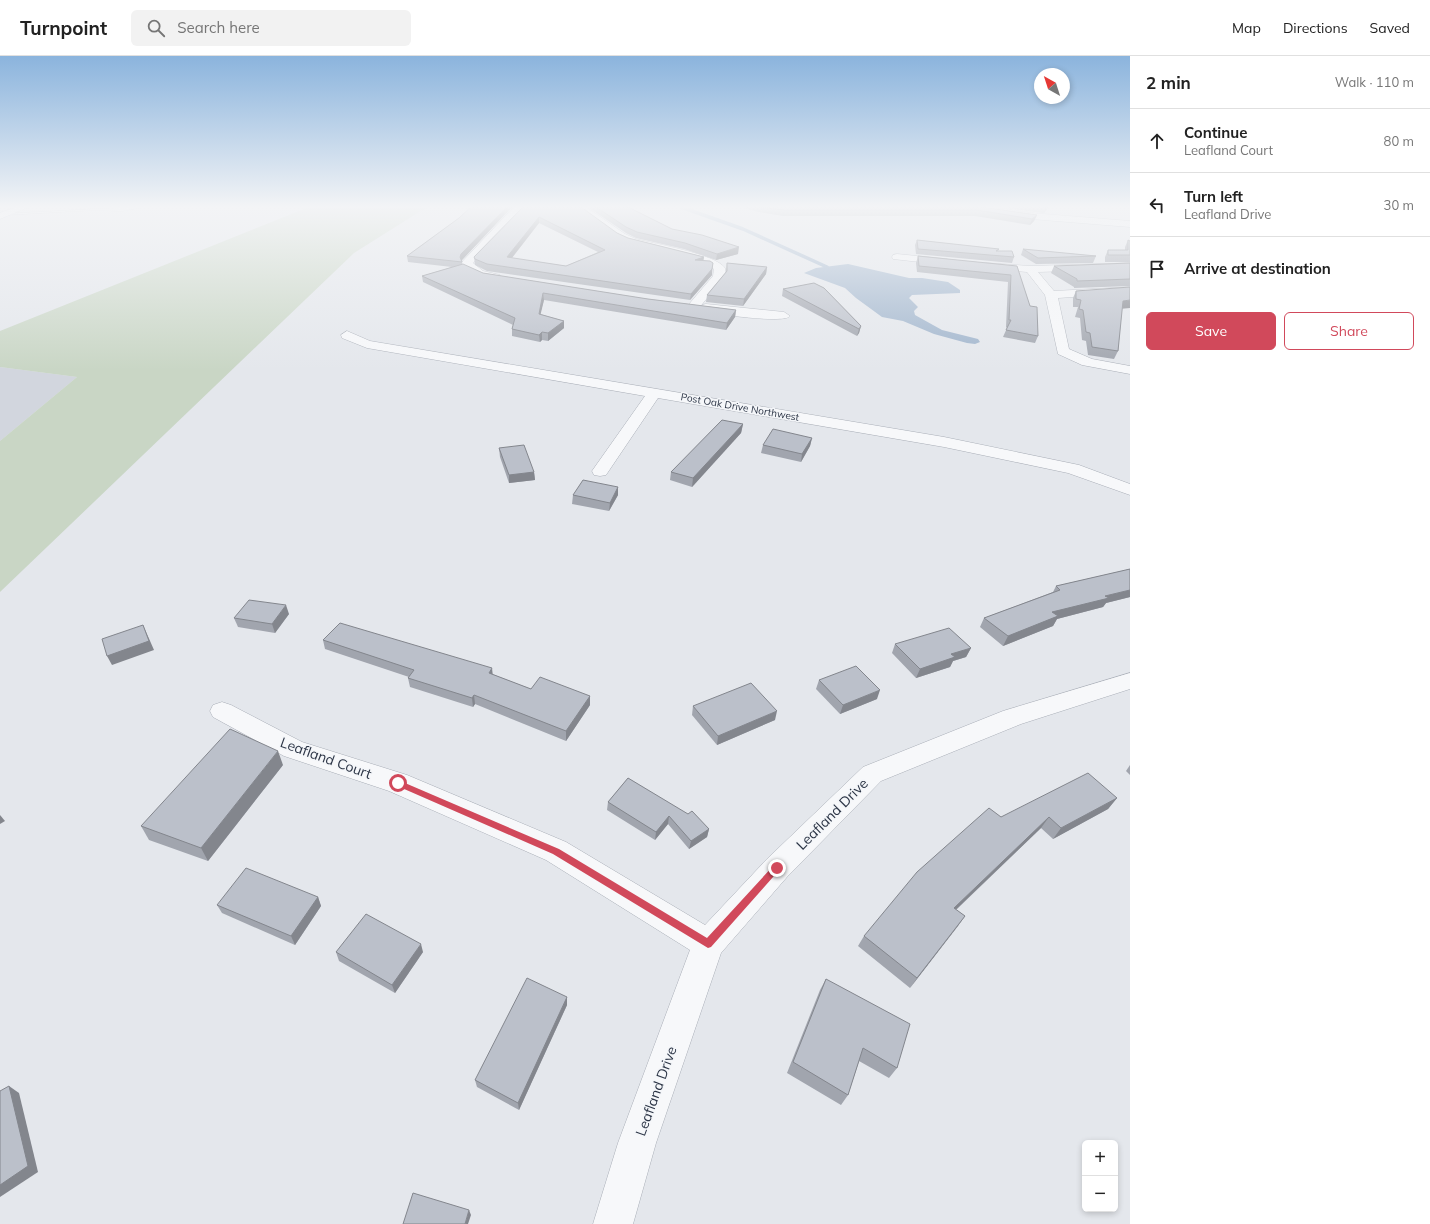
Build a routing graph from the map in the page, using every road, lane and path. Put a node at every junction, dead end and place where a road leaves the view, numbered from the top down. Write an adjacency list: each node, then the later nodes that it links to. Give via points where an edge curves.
1 (468, 262): 8 (street, via 470,268 478,273)
2 (709, 262): 12 (street, via 720,268 720,277)
3 (942, 262): 4 (street)
4 (956, 263)
5 (978, 265): 7 (street)
6 (1130, 266): 7 (street)
7 (1030, 269): 10 (street)
8 (507, 279)
9 (1130, 290): 10 (street)
10 (1051, 295): 15 (street, via 1063,351 1087,362)
11 (679, 304): 12 (street)
12 (694, 306): 13 (street, via 765,316)
13 (784, 316)
14 (347, 335): 16 (street, Post Oak Drive Northwest, via 367,344)
15 (1130, 370)
16 (655, 392): 17 (street); 18 (street, Post Oak Drive Northwest, via 944,442 1073,470)
17 (600, 471)
18 (1130, 490)
19 (1130, 681): 21 (street, Leafland Drive, via 1012,716 872,774 777,868)
20 (222, 711): 21 (street, Leafland Court, via 293,749 398,783 556,851)
21 (708, 944): 22 (street, Leafland Drive, via 637,1143)
22 (613, 1224)

